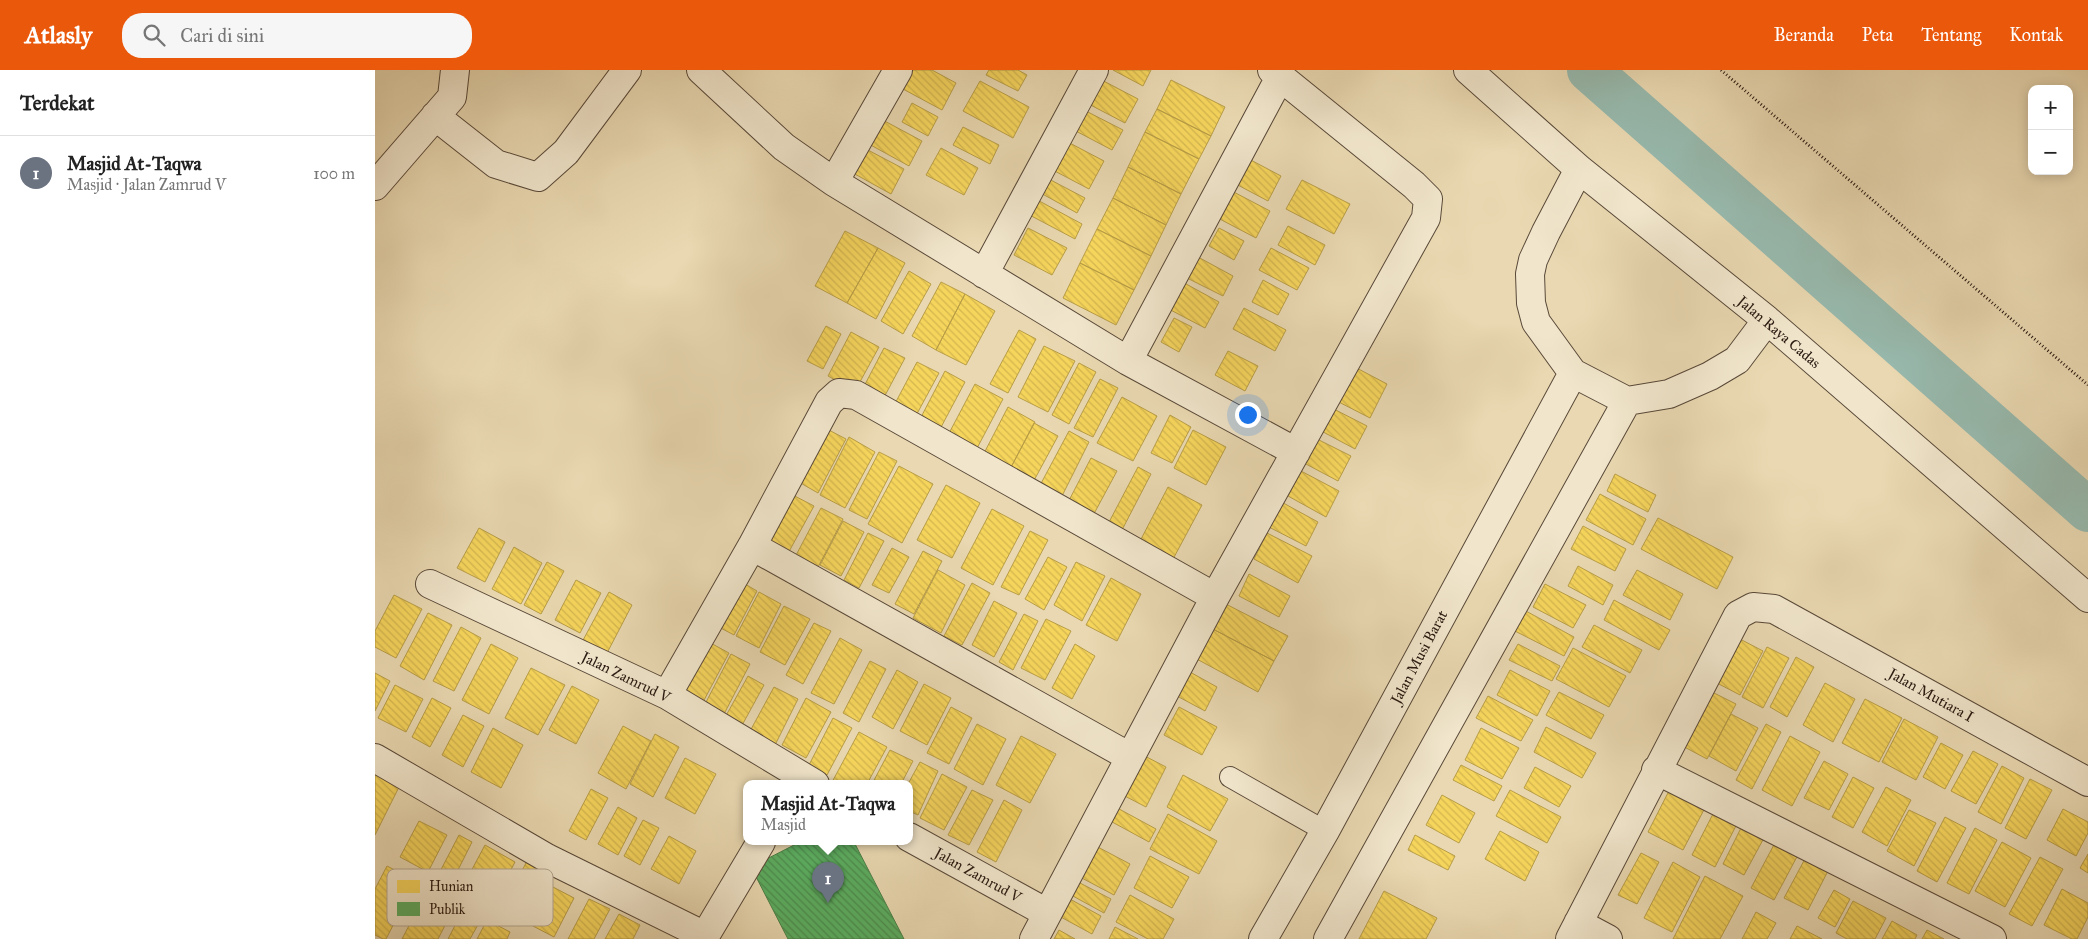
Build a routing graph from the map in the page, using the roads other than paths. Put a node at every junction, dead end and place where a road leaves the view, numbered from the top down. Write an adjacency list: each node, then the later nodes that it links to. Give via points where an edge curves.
1 (455, 70): 8 (street, via 452,97)
2 (627, 70): 8 (street, via 566,152 538,177 496,164)
3 (701, 70): 10 (street, via 784,147)
4 (898, 70): 10 (street)
5 (1094, 70): 12 (street)
6 (1468, 70): 9 (street, Jalan Raya Cadas)
7 (1276, 73): 14 (street); 17 (street, via 1427,199 1426,218)
8 (435, 116): 11 (street)
9 (1579, 169): 13 (street, Jalan Raya Cadas); 15 (street, via 1546,232 1530,274 1531,303 1536,322)
10 (834, 182): 12 (street)
11 (375, 186)
12 (984, 274): 14 (street)
13 (1767, 320): 16 (street, via 1737,360 1710,376 1669,394); 21 (street, Jalan Raya Cadas)
14 (1129, 361): 17 (street)
15 (1573, 373): 16 (street); 29 (street, Jalan Musi Barat)
16 (1627, 401): 37 (street)
17 (1296, 452): 20 (street)
18 (752, 546): 20 (street, via 829,402 839,394 856,395); 22 (street); 23 (street)
19 (430, 584): 22 (street, Jalan Zamrud V)
20 (1215, 597): 23 (street)
21 (2088, 598)
22 (667, 695): 27 (street, Jalan Zamrud V)
23 (1130, 757): 32 (street)
24 (375, 758): 34 (street, via 547,858)
25 (1656, 770): 28 (street, Jalan Mutiara I, via 1737,615 1753,607 1774,609); 33 (street); 39 (street)
26 (1231, 777): 29 (lane)
27 (801, 780)
28 (2088, 782)
29 (1325, 832): 36 (street, Jalan Musi Barat)
30 (913, 839): 32 (street, Jalan Zamrud V)
31 (759, 845): 34 (street)
32 (1047, 913): 35 (street)
33 (1574, 931): 38 (street)
34 (704, 938)
35 (1033, 939)
36 (1263, 939)
37 (1329, 939)
38 (1608, 939)
39 (1992, 939)

